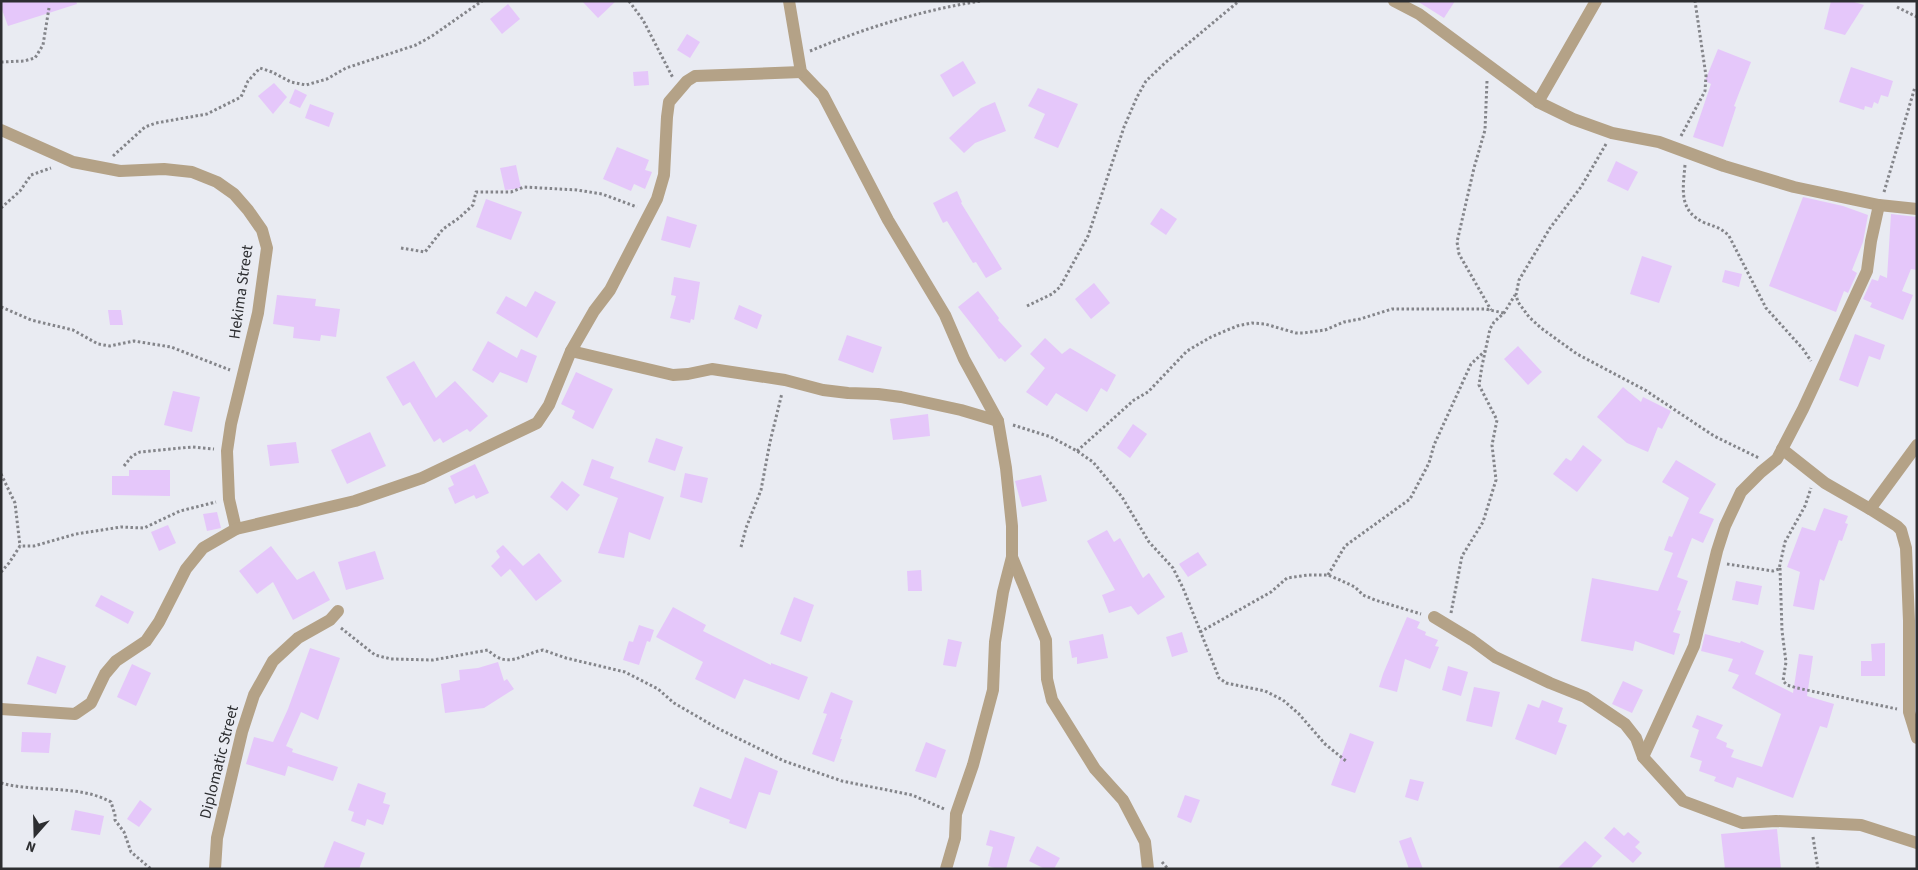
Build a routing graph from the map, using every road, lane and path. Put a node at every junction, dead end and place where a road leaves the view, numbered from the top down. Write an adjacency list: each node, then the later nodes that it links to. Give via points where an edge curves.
1 (482, 1): 23 (path, via 416,45 346,68 327,79 306,85 260,68 240,97 208,114 145,127)
2 (629, 1): 17 (path, via 643,20)
3 (789, 1): 12 (street)
4 (981, 1): 12 (path, via 926,11 832,41)
5 (1239, 1): 30 (path, via 1146,81 1124,126 1088,236 1060,287)
6 (1394, 1): 14 (street, via 1419,14)
7 (1596, 1): 18 (street)
8 (1695, 1): 21 (path, via 1706,76 1705,91)
9 (1897, 7): 11 (path)
10 (49, 8): 13 (path, via 43,45 35,58)
11 (1917, 17)
12 (798, 56): 15 (street)
13 (1, 62)
14 (1488, 65): 18 (street); 32 (path, via 1485,130 1457,242 1459,254)
15 (801, 72): 17 (street, via 695,76); 39 (street, via 823,95 888,220 945,315 964,359)
16 (1915, 87): 24 (path)
17 (678, 90): 27 (street, via 669,102 664,175)
18 (1538, 102): 20 (street)
19 (1, 130): 22 (street, Hekima Street)
20 (1612, 133): 21 (street, via 1660,142); 29 (path, via 1581,188 1541,242 1519,280)
21 (1681, 150): 24 (street, via 1794,187); 36 (path, via 1685,204 1694,217 1729,236 1766,308 1804,349)
22 (73, 162): 23 (street, Hekima Street); 25 (path, via 31,175 20,191)
23 (100, 167): 37 (street, Hekima Street, via 120,171 164,169 192,172 217,182 234,194 262,230 267,248 258,313)
24 (1879, 205): 26 (street); 36 (street, via 1867,271)
25 (1, 208)
26 (1917, 209)
27 (650, 212): 28 (path, via 602,194 577,190 524,187 511,192 476,192 473,205 443,229 425,252); 35 (street, via 610,290 594,310)
28 (401, 248)
29 (1516, 295): 33 (path); 44 (path, via 1541,328 1577,354 1646,390 1714,436)
30 (1026, 306)
31 (1, 307): 37 (path, via 31,320 72,330 98,344 110,346 134,341 171,347)
32 (1492, 310): 33 (path); 43 (path, via 1392,309 1325,330 1304,333 1264,324 1238,326 1187,351 1148,392 1134,400)
33 (1504, 313): 34 (path, via 1490,329)
34 (1486, 350): 57 (path, via 1471,364 1410,499 1345,546); 60 (path, via 1479,386 1497,420 1492,445 1496,480 1483,522 1462,556)
35 (571, 351): 38 (street, via 673,375 712,369); 50 (street, via 549,406 538,423 422,478 355,501)
36 (1820, 373): 41 (street)
37 (243, 374): 42 (street, Hekima Street)
38 (786, 380): 39 (street, via 823,390 901,397); 52 (path, via 762,490 746,528)
39 (998, 421): 43 (path, via 1052,437); 53 (street, via 1012,526)
40 (1917, 445): 49 (street)
41 (1782, 449): 44 (street); 47 (street)
42 (227, 451): 45 (path, via 192,447 140,452); 48 (street, Hekima Street)
43 (1077, 451): 61 (path, via 1093,462 1122,497 1149,542 1173,568)
44 (1771, 464): 54 (street, via 1741,492 1725,526)
45 (124, 466)
46 (1, 474): 51 (path, via 15,503)
47 (1815, 475): 49 (street); 55 (path, via 1805,506 1785,542)
48 (229, 499): 50 (street, Hekima Street); 51 (path, via 180,511 144,528 120,527 76,534 34,546)
49 (1870, 509): 63 (street, via 1897,526 1906,548)
50 (236, 529): 62 (street, via 203,548 186,569 146,641 116,661 105,674 91,702 75,714)
51 (20, 546): 56 (path)
52 (742, 547)
53 (1012, 557): 68 (street, via 995,642 993,690); 74 (street, via 1046,640 1052,700 1095,769 1123,800 1145,842)
54 (1714, 563): 55 (path, via 1772,571); 65 (street, via 1694,646)
55 (1780, 568): 63 (path, via 1786,662 1783,681 1797,688)
56 (1, 572)
57 (1328, 575): 59 (path, via 1375,600); 61 (path, via 1287,578 1271,592)
58 (334, 616): 68 (path, via 375,655 391,659 433,660 488,650 502,660 517,659 543,650 625,672 658,689 674,703 717,728 784,761 842,781 912,795); 72 (street, Diplomatic Street, via 298,638 273,660 254,695 217,838)
59 (1434, 617): 60 (street)
60 (1448, 624): 65 (street, via 1495,657 1550,684 1585,696 1625,724 1636,738)
61 (1200, 632): 66 (path, via 1219,678 1284,700)
62 (1, 708)
63 (1910, 712): 64 (street)
64 (1917, 738)
65 (1643, 756): 69 (street, via 1683,801 1700,808 1742,822)
66 (1346, 761)
67 (1, 783): 71 (path, via 71,791 111,802 115,820 124,832 131,852)
68 (956, 814): 73 (street, via 955,838)
69 (1811, 824): 70 (street, via 1861,825); 75 (path)
70 (1917, 843)
71 (151, 869)
72 (214, 869)
73 (946, 869)
74 (1148, 869)
75 (1818, 869)

